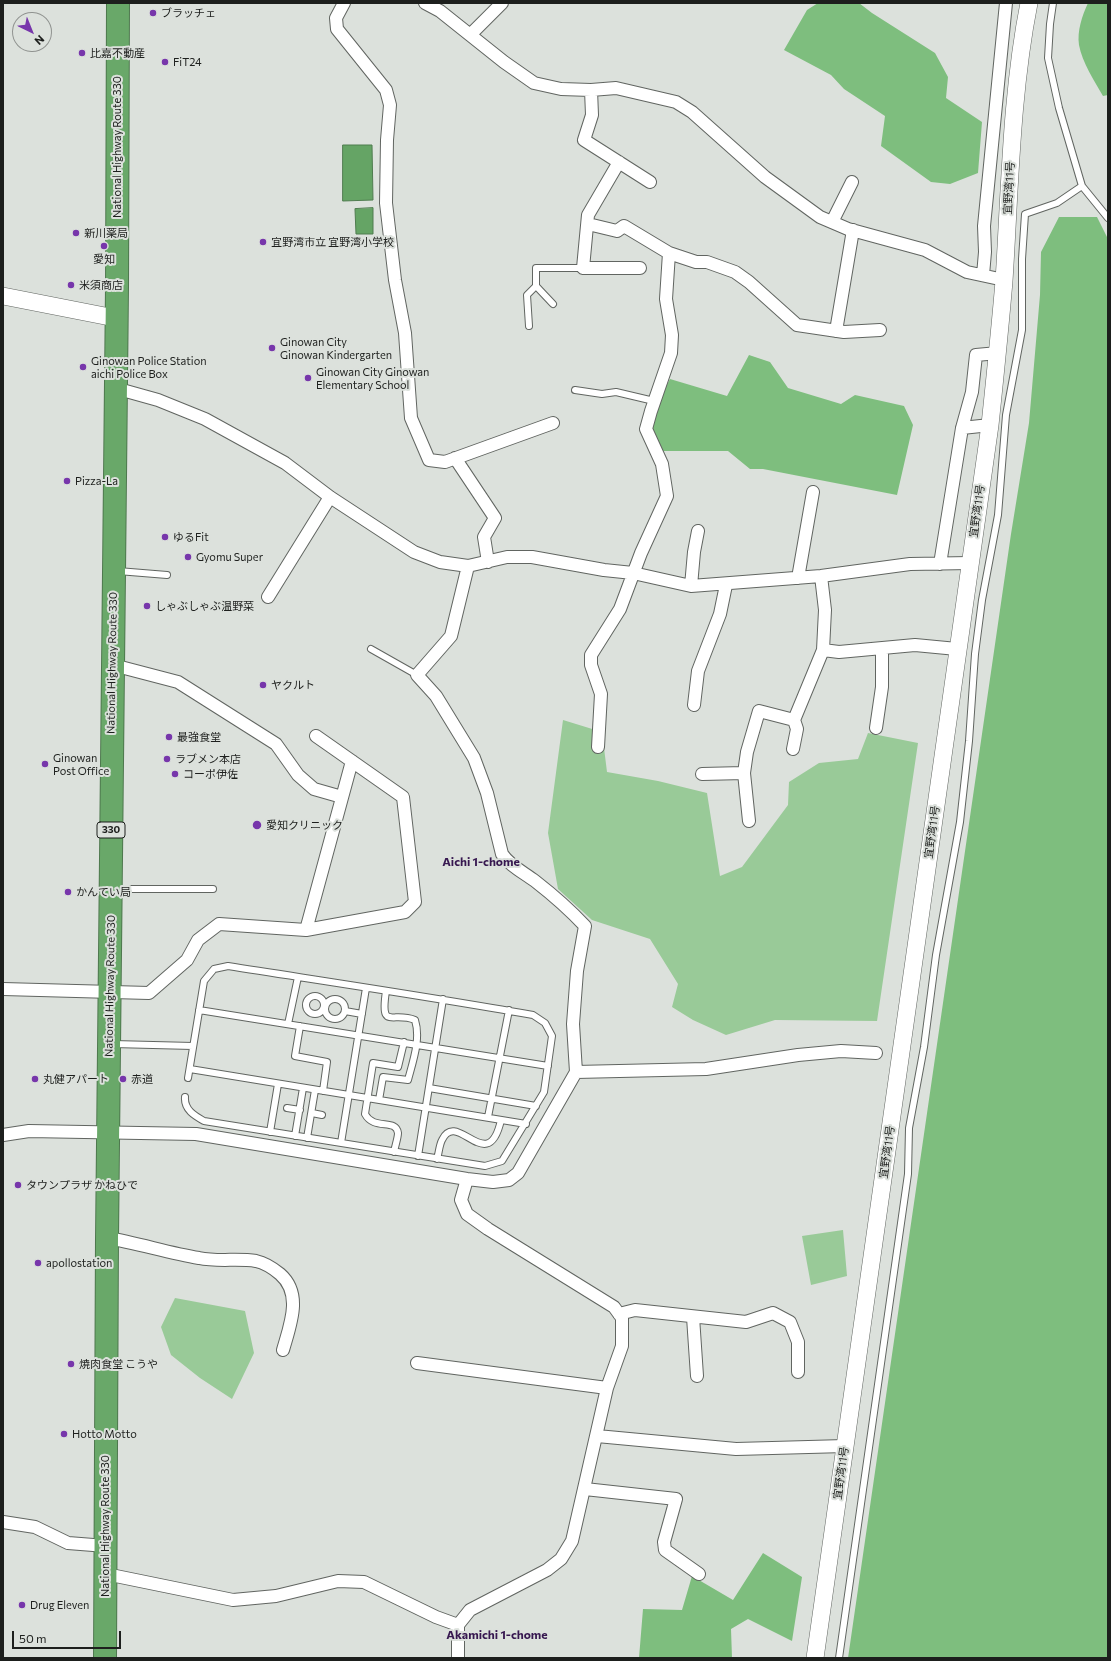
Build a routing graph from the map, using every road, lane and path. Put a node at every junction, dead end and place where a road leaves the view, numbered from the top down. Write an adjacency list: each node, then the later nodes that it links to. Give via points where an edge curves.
1 (118, 3): 26 (highway, National Highway Route 330 / 330)
2 (344, 3): 37 (street, via 336,18 337,29 386,90 390,104 386,203 395,280 405,333 411,418 429,460 445,462)
3 (425, 3): 8 (street)
4 (502, 3): 8 (street)
5 (1006, 3): 21 (street, via 984,226 985,252)
6 (1029, 3): 22 (street, 宜野湾11号, via 1017,83)
7 (1052, 3): 13 (lane, via 1048,58 1059,108)
8 (470, 34): 9 (street, via 534,83 561,89)
9 (591, 90): 10 (street, via 592,115 584,140); 15 (street, via 616,88 676,102 692,112 765,177 820,217)
10 (619, 162): 11 (street); 16 (street, via 588,215)
11 (650, 182)
12 (852, 182): 15 (street)
13 (1082, 186): 14 (lane); 148 (lane, via 1057,203 1025,214 1022,330 1006,415 998,515 975,654 960,822 936,955 910,1128 908,1174)
14 (1108, 218)
15 (832, 222): 17 (street)
16 (588, 224): 18 (street, via 617,231 624,226); 19 (street)
17 (853, 230): 21 (street, via 925,250 967,272); 29 (street)
18 (669, 253): 29 (street, via 735,272 797,325); 33 (street, via 666,299 672,335 671,352)
19 (584, 268): 20 (street); 23 (lane, via 536,268)
20 (640, 268)
21 (982, 275): 22 (street)
22 (1004, 280): 30 (street, 宜野湾11号)
23 (536, 286): 25 (lane); 27 (lane, via 528,295)
24 (3, 296): 26 (street)
25 (553, 304)
26 (115, 318): 31 (highway, National Highway Route 330 / 330)
27 (529, 326)
28 (880, 330): 29 (street)
29 (836, 331)
30 (998, 353): 35 (street, 宜野湾11号); 36 (street, via 976,354 972,392)
31 (115, 388): 39 (street, via 158,400 205,419 285,463); 45 (highway, National Highway Route 330 / 330)
32 (575, 390): 33 (lane, via 602,394 616,392)
33 (654, 401): 46 (street, via 646,429 662,464 667,496)
34 (553, 423): 37 (street)
35 (990, 425): 36 (street); 42 (street, 宜野湾11号)
36 (962, 428): 43 (street)
37 (455, 458): 41 (street, via 495,518 484,537)
38 (812, 492): 49 (street)
39 (330, 497): 44 (street, via 414,552 440,562); 52 (street)
40 (698, 530): 51 (street)
41 (488, 562): 44 (street); 46 (street, via 507,557 532,557)
42 (970, 563): 43 (street); 55 (street, 宜野湾11号)
43 (940, 564): 48 (street, via 910,564)
44 (468, 566): 58 (street, via 451,636)
45 (113, 570): 47 (lane); 57 (highway, National Highway Route 330 / 330)
46 (633, 573): 51 (street); 63 (street, via 620,609 591,655 591,665 601,694)
47 (167, 575)
48 (821, 576): 49 (street); 56 (street, via 825,610)
49 (798, 578): 50 (street)
50 (726, 584): 51 (street); 59 (street, via 720,614 698,671)
51 (691, 586)
52 (268, 597)
53 (882, 648): 55 (street, via 915,645); 56 (street, via 839,652); 61 (street, via 882,687)
54 (371, 649): 58 (lane)
55 (957, 649): 138 (street, 宜野湾11号)
56 (823, 650): 60 (street)
57 (113, 665): 68 (street, via 178,682 276,744 298,775 314,789); 70 (highway, National Highway Route 330 / 330)
58 (418, 675): 98 (street, via 436,696 474,758 487,793 502,854 507,861 570,910 585,926 577,972 574,1024)
59 (694, 704)
60 (794, 720): 64 (street, via 797,729); 66 (street, via 759,711 747,752)
61 (876, 728)
62 (316, 736): 65 (street)
63 (598, 747)
64 (793, 749)
65 (352, 761): 68 (street); 72 (street, via 403,797 415,902 405,912)
66 (744, 773): 67 (street); 69 (street)
67 (702, 774)
68 (342, 797): 72 (street)
69 (750, 821)
70 (111, 889): 71 (lane); 77 (highway, National Highway Route 330 / 330)
71 (213, 890)
72 (306, 930): 77 (street, via 219,924 198,940 187,960 149,993)
73 (298, 977): 74 (lane); 79 (lane); 82 (lane, via 228,966 214,969 204,980)
74 (366, 988): 76 (lane); 85 (lane)
75 (3, 989): 77 (street)
76 (386, 991): 78 (lane); 91 (lane, via 383,1009 393,1019 407,1017 414,1020 418,1029)
77 (110, 992): 90 (highway, National Highway Route 330 / 330)
78 (443, 999): 83 (lane); 93 (lane)
79 (293, 1002): 80 (lane); 86 (lane)
80 (306, 1004): 81 (lane, via 309,1012 315,1015 321,1013); 81 (lane, via 311,997 317,996 324,1002)
81 (324, 1008): 84 (lane, via 332,1018 341,1016); 84 (lane, via 328,1002 337,999 342,1002)
82 (199, 1010): 86 (lane); 92 (lane)
83 (509, 1010): 95 (lane); 96 (lane, via 533,1015 545,1023 552,1036)
84 (344, 1011): 85 (lane)
85 (362, 1014): 88 (lane)
86 (288, 1024): 87 (lane)
87 (300, 1026): 88 (lane); 104 (lane, via 295,1056 327,1062)
88 (358, 1035): 89 (lane); 105 (lane)
89 (404, 1042): 91 (lane); 107 (lane, via 398,1067 373,1063)
90 (109, 1044): 92 (lane); 119 (highway, National Highway Route 330 / 330)
91 (416, 1044): 93 (lane); 109 (lane, via 408,1080 383,1077)
92 (193, 1046): 97 (lane)
93 (436, 1048): 95 (lane); 102 (lane)
94 (876, 1053): 98 (street, via 798,1055 706,1069)
95 (500, 1058): 96 (lane); 108 (lane)
96 (548, 1066): 110 (lane, via 544,1092)
97 (190, 1069): 99 (lane); 100 (lane)
98 (576, 1072): 128 (street, via 518,1173 509,1180 493,1182)
99 (188, 1078)
100 (278, 1084): 101 (lane); 120 (lane)
101 (303, 1088): 103 (lane); 113 (lane)
102 (430, 1088): 108 (lane); 111 (lane)
103 (315, 1090): 104 (lane); 114 (lane)
104 (323, 1091): 105 (lane)
105 (348, 1095): 107 (lane); 124 (lane)
106 (185, 1097): 120 (lane, via 192,1114 204,1121)
107 (367, 1098): 109 (lane); 125 (lane, via 365,1114 368,1120 375,1124 390,1124 396,1128 398,1133)
108 (492, 1098): 110 (lane); 116 (lane)
109 (379, 1100): 111 (lane)
110 (536, 1106): 118 (lane)
111 (426, 1107): 116 (lane); 126 (lane)
112 (286, 1108): 113 (lane)
113 (300, 1110): 122 (lane)
114 (312, 1113): 115 (lane); 123 (lane)
115 (322, 1115)
116 (488, 1117): 117 (lane)
117 (501, 1120): 118 (lane); 127 (lane, via 495,1139 485,1144 476,1143 457,1131 449,1133 442,1139)
118 (526, 1124): 127 (lane, via 502,1161 485,1166)
119 (108, 1132): 121 (street, via 30,1131); 128 (street, via 196,1134); 129 (highway, National Highway Route 330 / 330)
120 (270, 1132): 122 (lane)
121 (3, 1134)
122 (295, 1136): 123 (lane)
123 (307, 1138): 124 (lane)
124 (341, 1143): 125 (lane)
125 (394, 1152): 126 (lane)
126 (418, 1156): 127 (lane)
127 (437, 1159)
128 (467, 1179): 130 (street, via 461,1200 467,1214 614,1307)
129 (107, 1238): 132 (street, via 200,1259 257,1261 275,1269 287,1280 292,1291 293,1312); 141 (highway, National Highway Route 330 / 330)
130 (619, 1314): 131 (street, via 635,1310); 136 (street, via 622,1318 622,1346)
131 (693, 1317): 134 (street, via 746,1322 773,1313 790,1322 798,1342); 135 (street)
132 (283, 1350)
133 (417, 1363): 136 (street)
134 (798, 1372)
135 (697, 1376)
136 (608, 1388): 137 (street)
137 (597, 1436): 138 (street, via 736,1449); 139 (street)
138 (845, 1446): 147 (street, 宜野湾11号)
139 (585, 1489): 143 (street, via 676,1499 664,1542 666,1550); 144 (street, via 572,1541 561,1558 547,1570 470,1610)
140 (3, 1522): 141 (street, via 35,1527 68,1543)
141 (106, 1546): 142 (highway, National Highway Route 330 / 330)
142 (106, 1574): 144 (street, via 232,1600 276,1596 338,1581 364,1582); 145 (highway, National Highway Route 330 / 330)
143 (699, 1574)
144 (458, 1625): 146 (street)
145 (105, 1658)
146 (458, 1658)
147 (815, 1658)
148 (839, 1658)

